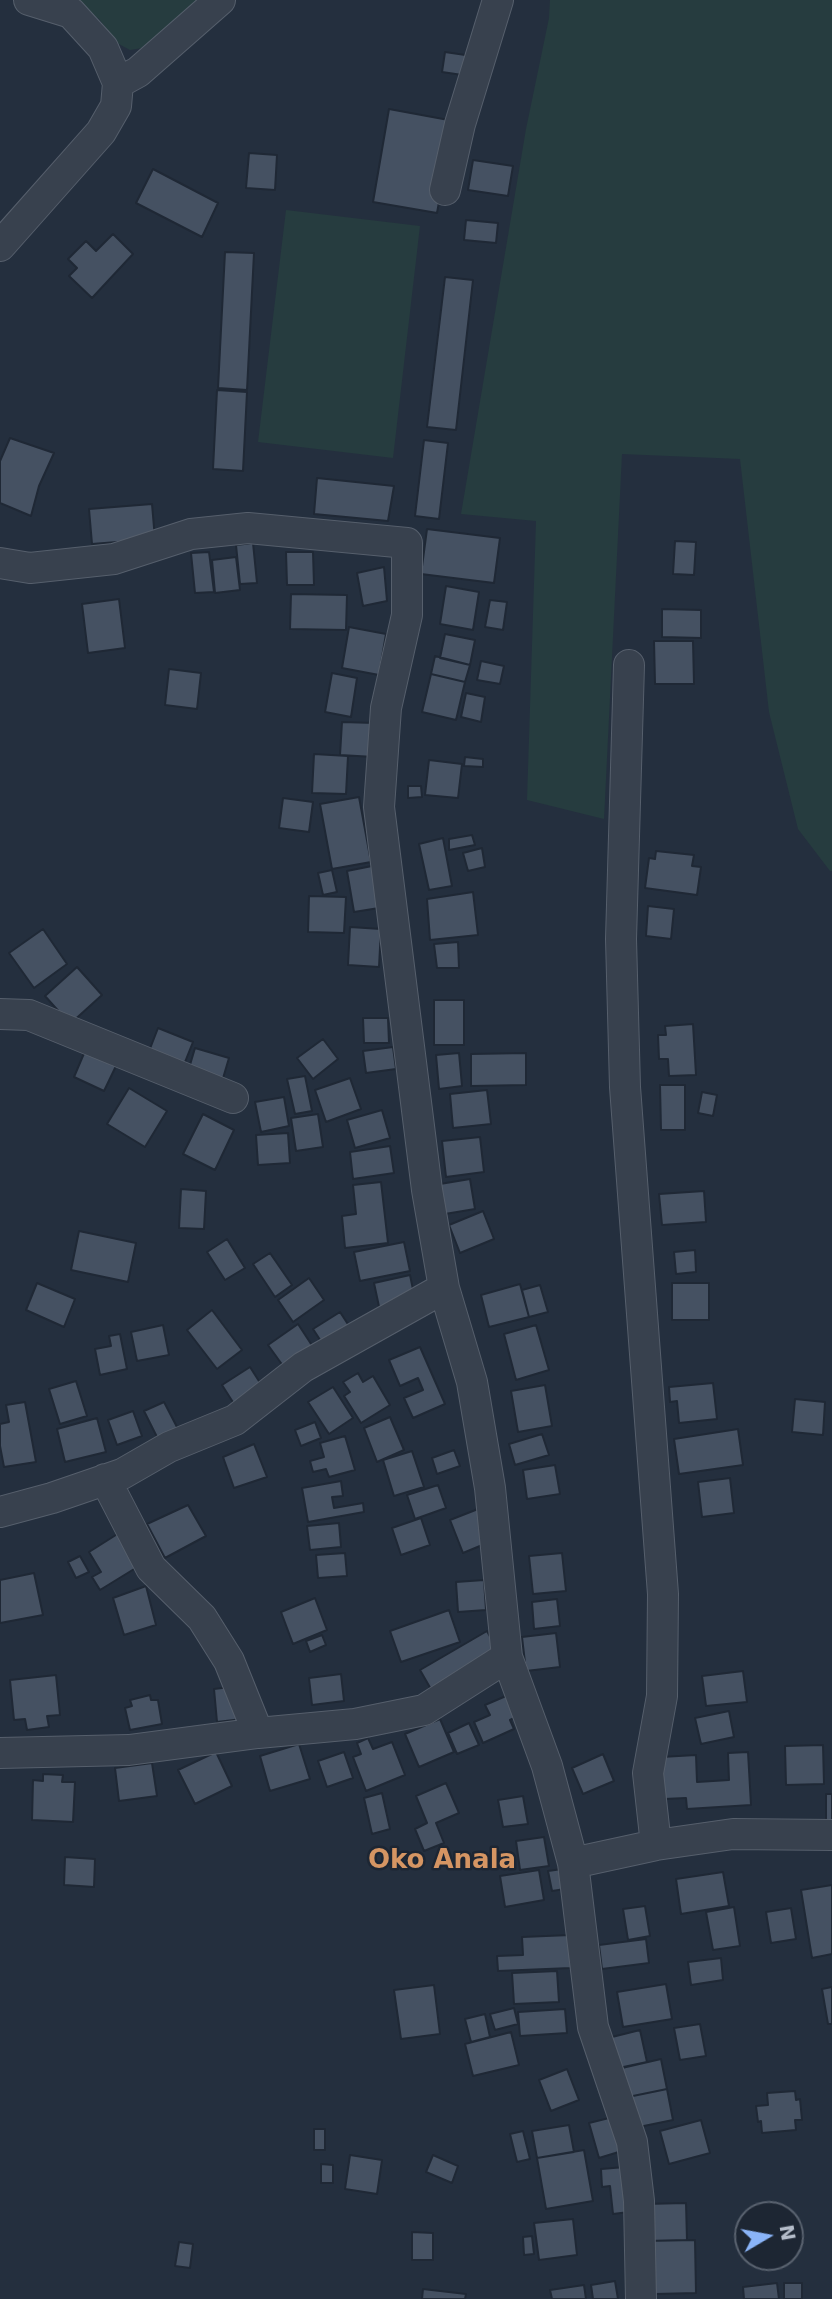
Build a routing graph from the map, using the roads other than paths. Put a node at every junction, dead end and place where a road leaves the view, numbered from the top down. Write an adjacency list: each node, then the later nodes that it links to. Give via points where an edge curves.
1 (29, 0): 4 (street, via 71,13 103,48)
2 (220, 0): 4 (street, via 138,72)
3 (498, 0): 5 (street)
4 (118, 83): 6 (street, via 116,106 101,132)
5 (445, 190)
6 (0, 246)
7 (0, 563): 11 (street, via 30,568 114,559 191,534 248,528 407,543 407,615 386,708 379,807 427,1190)
8 (629, 665): 18 (street, via 622,993 663,1594 662,1696 648,1773)
9 (0, 1014): 10 (street, via 29,1015)
10 (233, 1098)
11 (444, 1288): 12 (street, via 303,1367 235,1420); 14 (street, via 477,1409)
12 (105, 1479): 13 (street); 15 (street, via 151,1569 202,1618 229,1661)
13 (0, 1512)
14 (507, 1657): 15 (street, via 424,1710 355,1724); 19 (street, via 547,1766)
15 (258, 1733): 16 (street, via 129,1750)
16 (0, 1753)
17 (832, 1836): 18 (street, via 733,1834)
18 (656, 1844): 19 (street)
19 (573, 1863): 20 (street, via 593,2026 632,2142 639,2201)
20 (641, 2299)

